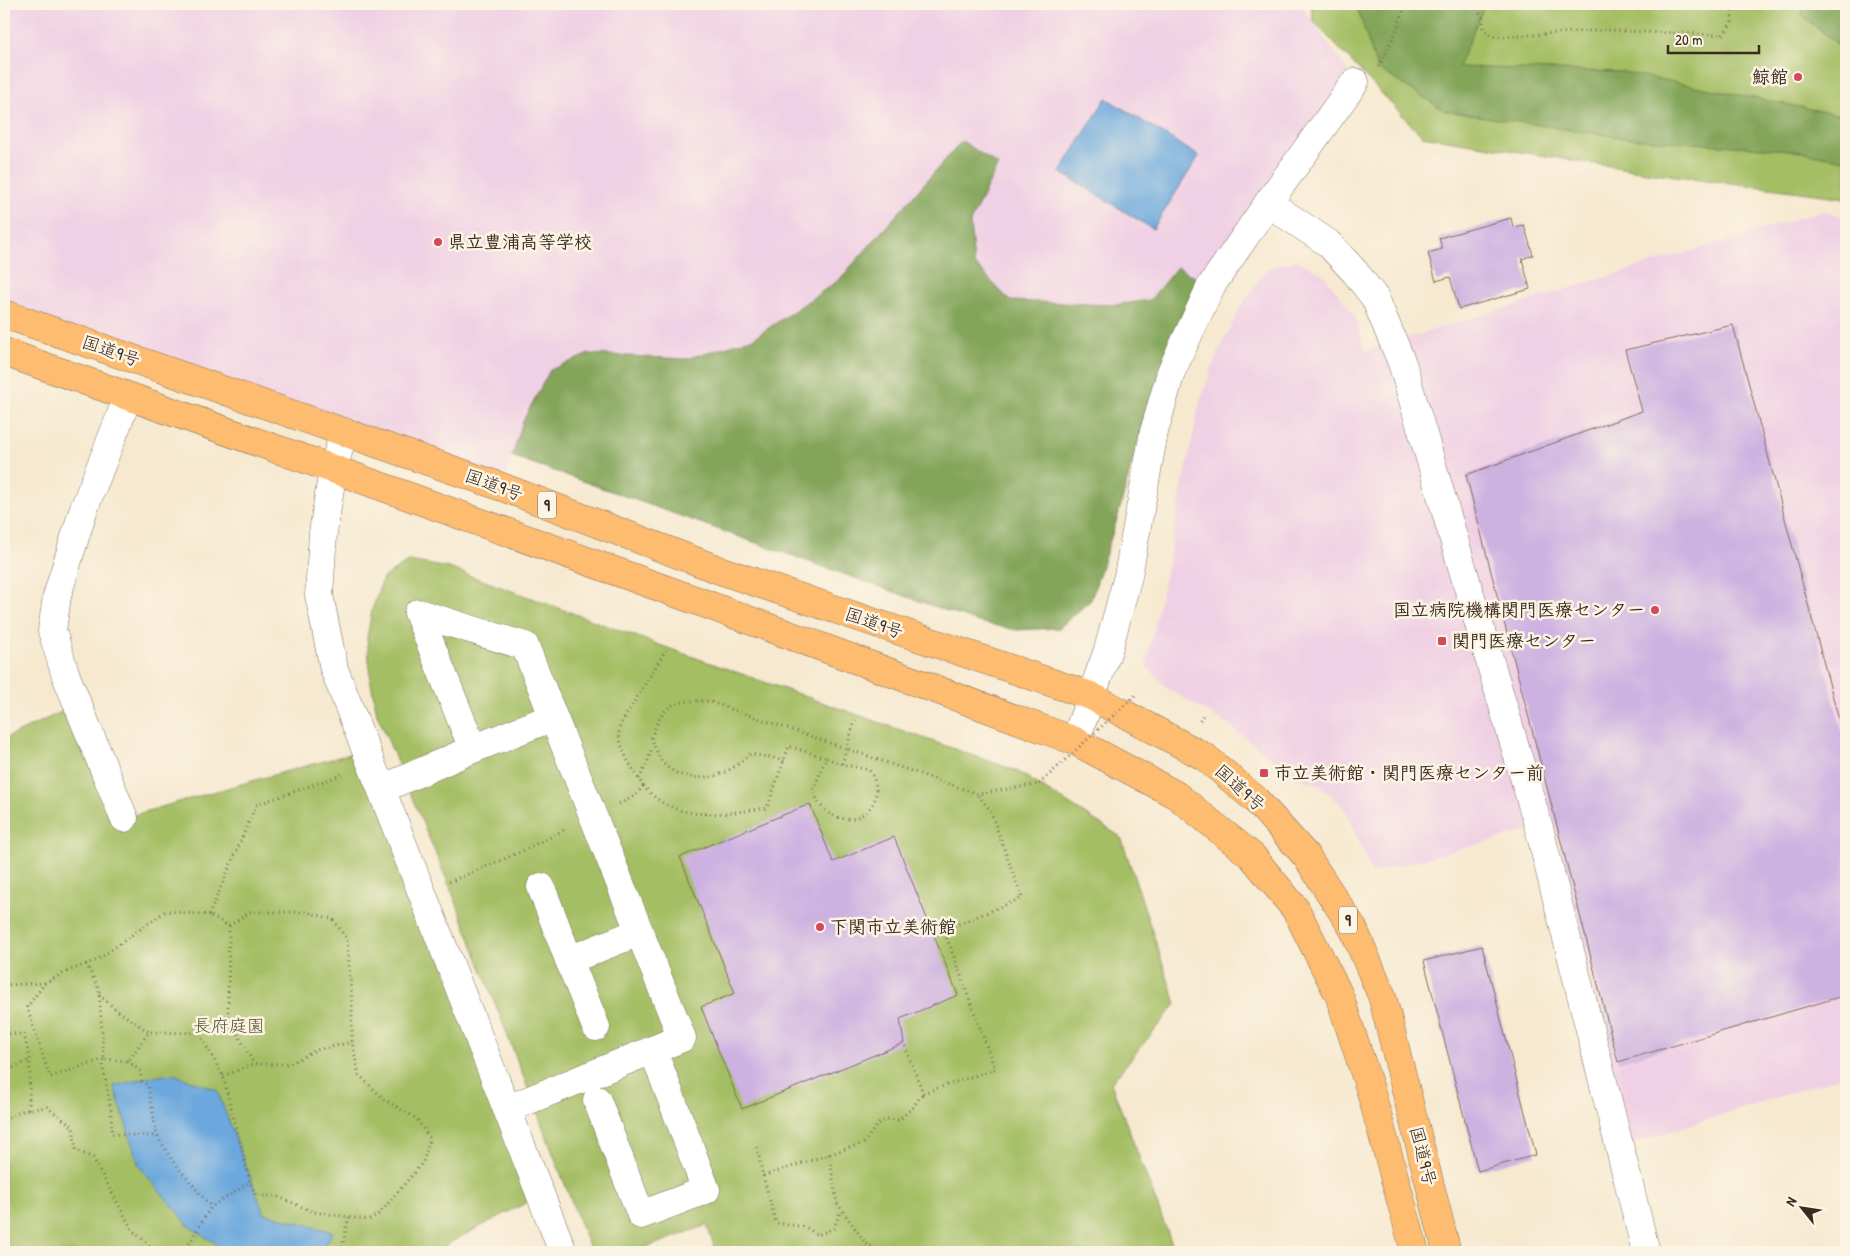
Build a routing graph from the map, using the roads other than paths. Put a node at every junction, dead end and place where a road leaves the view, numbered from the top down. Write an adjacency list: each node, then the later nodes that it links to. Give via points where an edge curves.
1 (1355, 82): 2 (street)
2 (1268, 203): 8 (street, via 1211,286 1171,372 1154,432 1128,576 1108,650); 24 (street, via 1328,243 1355,272 1375,298 1402,363 1539,828)
3 (4, 314): 6 (highway, 国道9号 / 9)
4 (4, 352): 5 (highway, 国道9号 / 9)
5 (128, 397): 7 (highway, 国道9号 / 9); 13 (street, via 83,511 57,596 52,631 66,676)
6 (344, 432): 7 (street); 8 (highway, 国道9号 / 9, via 502,487 719,570)
7 (333, 469): 10 (highway, 国道9号 / 9); 12 (street, via 323,533 319,595 334,669)
8 (1091, 696): 10 (street); 23 (highway, 国道9号 / 9, via 1205,757 1255,799 1306,856 1353,928 1382,996)
9 (553, 717): 11 (street); 11 (street, via 526,646 418,613); 15 (street)
10 (1075, 741): 22 (highway, 国道9号 / 9, via 1176,795 1252,856 1296,910 1339,995 1370,1089)
11 (473, 749): 12 (street)
12 (377, 776): 20 (street)
13 (124, 818)
14 (541, 887): 16 (street)
15 (639, 932): 16 (street); 18 (street, via 682,1038)
16 (569, 960): 17 (street)
17 (596, 1027)
18 (653, 1050): 19 (street, via 706,1190 641,1216); 20 (street)
19 (597, 1100)
20 (507, 1109): 21 (street)
21 (562, 1252)
22 (1415, 1252)
23 (1447, 1252)
24 (1646, 1252)

